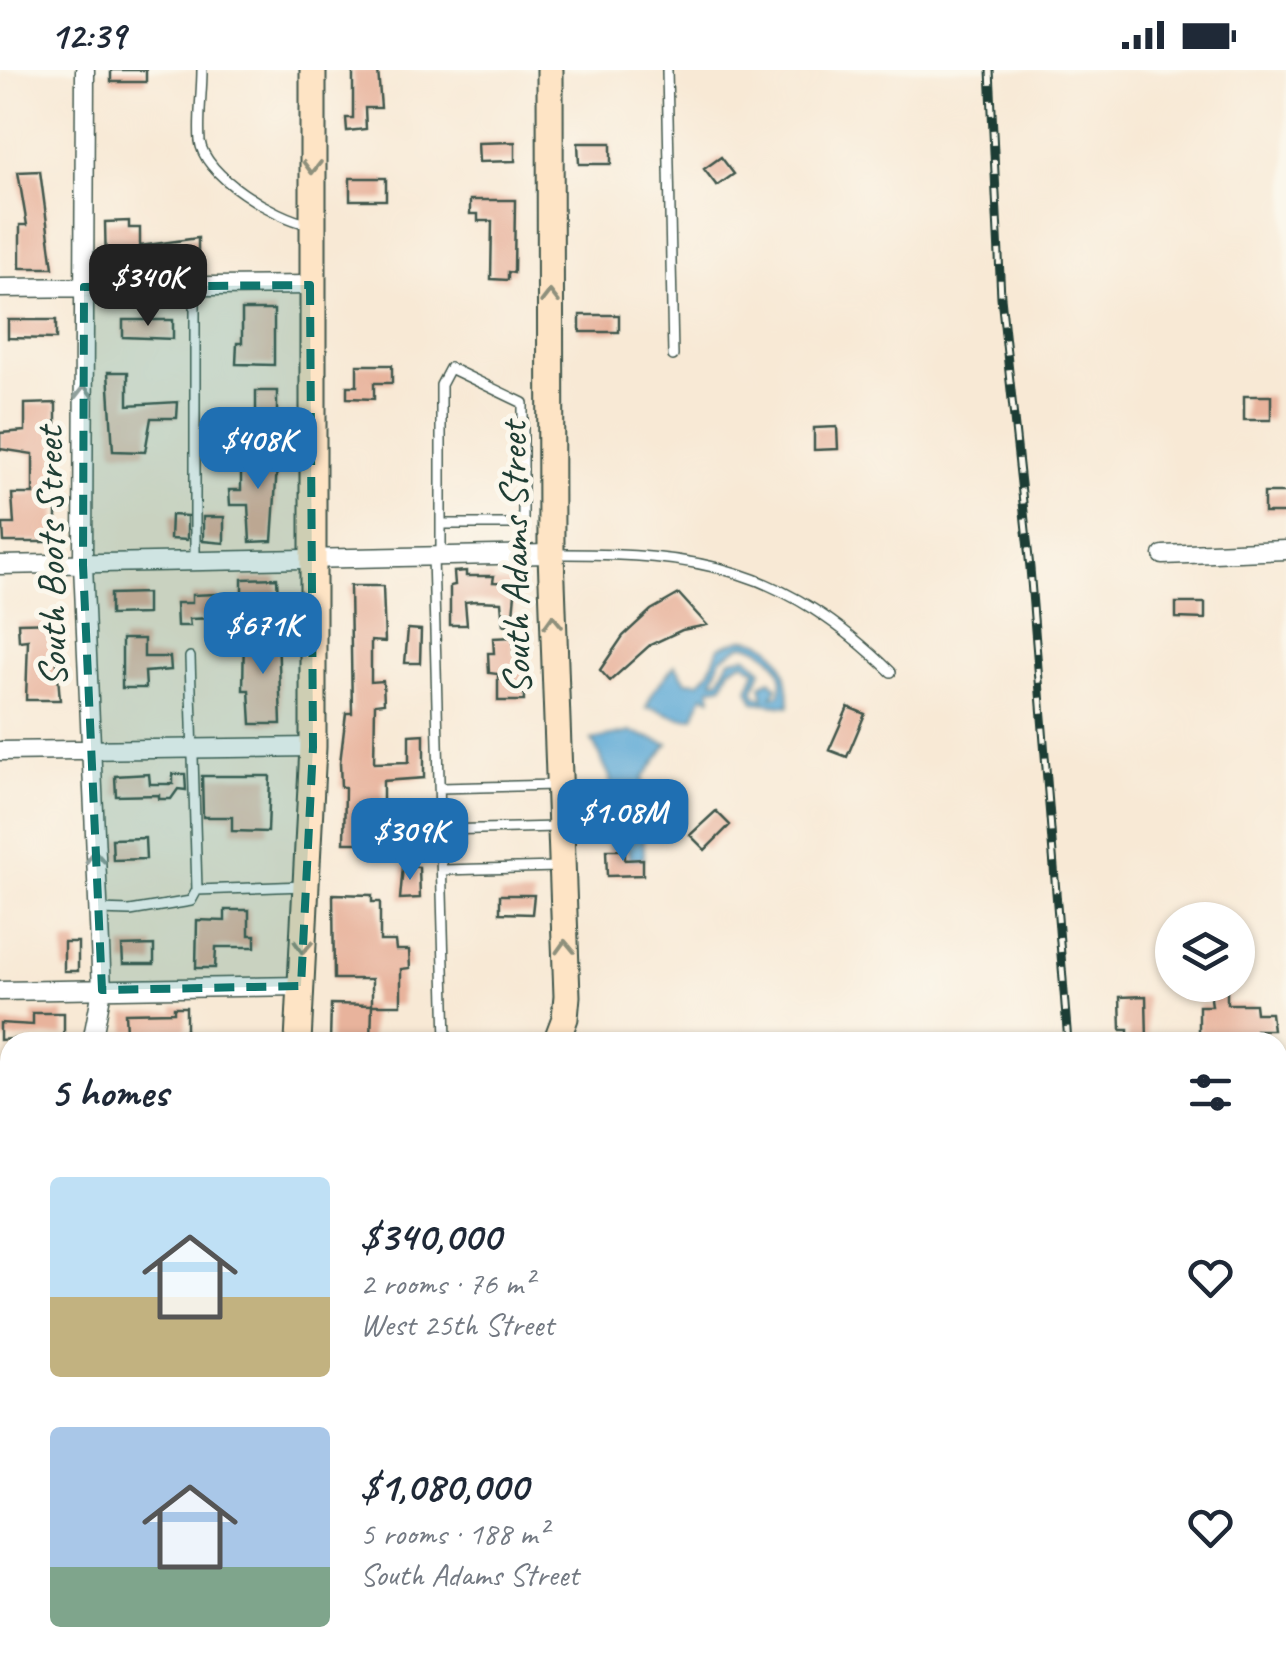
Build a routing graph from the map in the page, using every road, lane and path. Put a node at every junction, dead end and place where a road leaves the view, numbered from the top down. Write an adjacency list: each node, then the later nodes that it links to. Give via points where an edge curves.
1 (85, 70): 9 (street, South Boots Street)
2 (202, 70): 6 (lane, via 200,144 214,168 264,206)
3 (312, 70): 6 (main road, one-way to 6)
4 (550, 70): 13 (main road, South Adams Street, one-way to 4)
5 (666, 70): 11 (lane)
6 (311, 224): 7 (main road)
7 (310, 285): 8 (street); 19 (main road)
8 (195, 286): 9 (street); 20 (lane)
9 (84, 287): 10 (street); 22 (street, South Boots Street, one-way to 9)
10 (0, 288)
11 (673, 356)
12 (523, 416): 13 (lane); 14 (lane, via 523,524); 14 (lane, via 523,403 450,368 441,385)
13 (550, 416): 16 (main road, South Adams Street)
14 (441, 524): 18 (lane)
15 (1286, 550): 17 (street)
16 (551, 554): 18 (street); 24 (lane, via 650,555 732,570 808,604 849,631); 29 (main road, South Adams Street, one-way to 16)
17 (1162, 555)
18 (437, 556): 19 (street); 30 (lane)
19 (314, 558): 20 (street); 25 (main road)
20 (195, 564): 22 (street)
21 (0, 565): 22 (street)
22 (83, 565): 28 (street, South Boots Street)
23 (190, 657): 26 (lane)
24 (891, 672)
25 (312, 747): 26 (street); 35 (main road)
26 (194, 749): 28 (street); 36 (lane)
27 (0, 751): 28 (street)
28 (89, 751): 37 (street, South Boots Street, one-way to 28)
29 (558, 785): 30 (lane); 31 (main road, South Adams Street)
30 (440, 788): 32 (lane)
31 (560, 827): 32 (lane); 33 (main road, South Adams Street)
32 (441, 830): 34 (lane)
33 (562, 866): 34 (lane); 44 (main road, South Adams Street, one-way to 33, via 567,996)
34 (442, 870): 43 (lane)
35 (306, 886): 36 (lane); 38 (main road, one-way to 38)
36 (197, 890): 37 (lane, via 191,902 178,906)
37 (98, 910): 39 (street, South Boots Street)
38 (302, 986): 39 (street); 42 (main road)
39 (102, 990): 40 (street); 41 (street, South Boots Street)
40 (0, 991)
41 (94, 1032)
42 (299, 1032)
43 (446, 1032)
44 (560, 1032)

